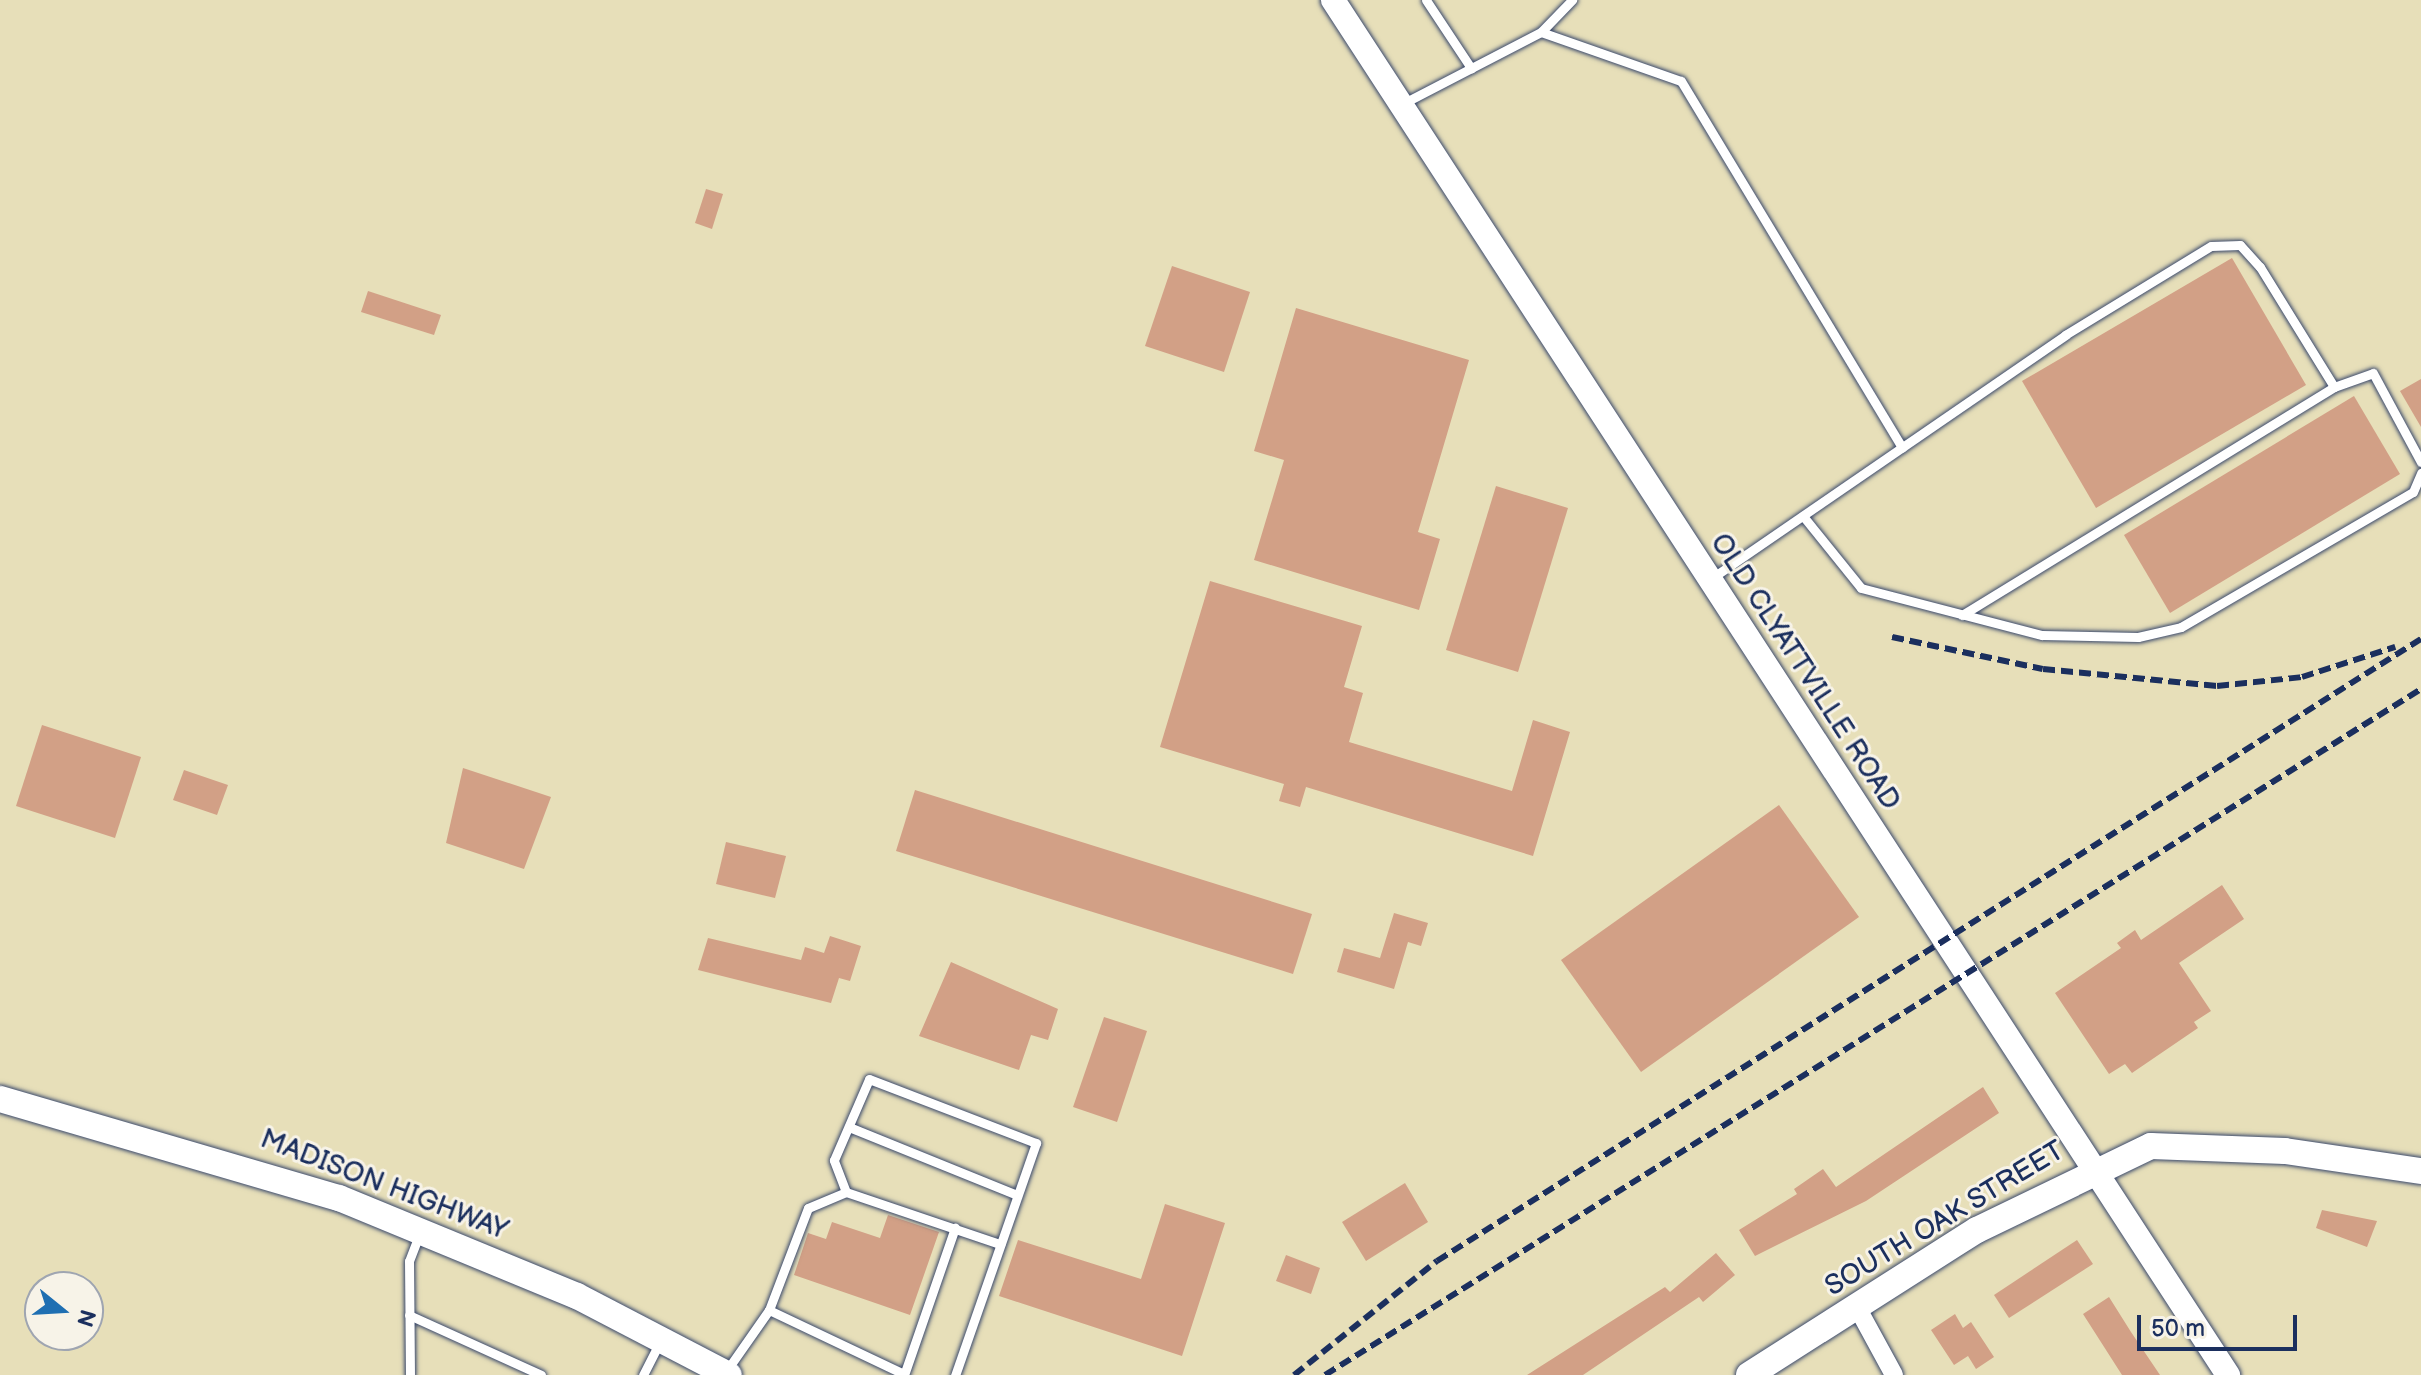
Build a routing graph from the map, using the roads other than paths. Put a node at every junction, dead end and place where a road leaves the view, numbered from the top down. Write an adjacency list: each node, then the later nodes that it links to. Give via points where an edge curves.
1 (1333, 0): 6 (street, OLD CLYATTVILLE ROAD)
2 (1426, 0): 5 (lane)
3 (1572, 0): 4 (lane)
4 (1541, 32): 5 (lane); 8 (lane, via 1681,81)
5 (1471, 68): 6 (lane)
6 (1401, 105): 12 (street, OLD CLYATTVILLE ROAD)
7 (2334, 387): 8 (lane, via 2260,267 2240,245 2211,246); 9 (lane, via 2373,373); 13 (lane)
8 (1902, 447): 11 (lane)
9 (2421, 462)
10 (2421, 473): 13 (lane, via 2413,492 2181,627 2138,637 2042,635)
11 (1803, 516): 12 (lane); 13 (lane, via 1861,588)
12 (1709, 580): 16 (street, OLD CLYATTVILLE ROAD)
13 (1961, 616)
14 (0, 1099): 21 (main road, MADISON HIGHWAY, via 284,1178)
15 (849, 1127): 18 (lane, via 834,1160); 19 (lane); 19 (lane, via 869,1079 1036,1143)
16 (2095, 1168): 17 (main road, SOUTH OAK STREET, via 2179,1142); 23 (main road, SOUTH OAK STREET); 35 (street, OLD CLYATTVILLE ROAD)
17 (2421, 1171)
18 (846, 1192): 20 (lane); 24 (lane, via 808,1208)
19 (1017, 1195): 22 (lane)
20 (955, 1228): 22 (lane); 31 (lane)
21 (421, 1230): 25 (lane, via 409,1261); 26 (main road, MADISON HIGHWAY)
22 (1000, 1244): 32 (lane)
23 (1857, 1307): 33 (main road, SOUTH OAK STREET); 34 (street)
24 (769, 1310): 27 (lane); 31 (lane)
25 (409, 1315): 28 (lane); 29 (lane)
26 (662, 1338): 27 (main road, MADISON HIGHWAY); 30 (lane)
27 (727, 1374)
28 (410, 1375)
29 (541, 1375)
30 (643, 1375)
31 (904, 1375)
32 (955, 1375)
33 (1749, 1375)
34 (1894, 1375)
35 (2228, 1375)

